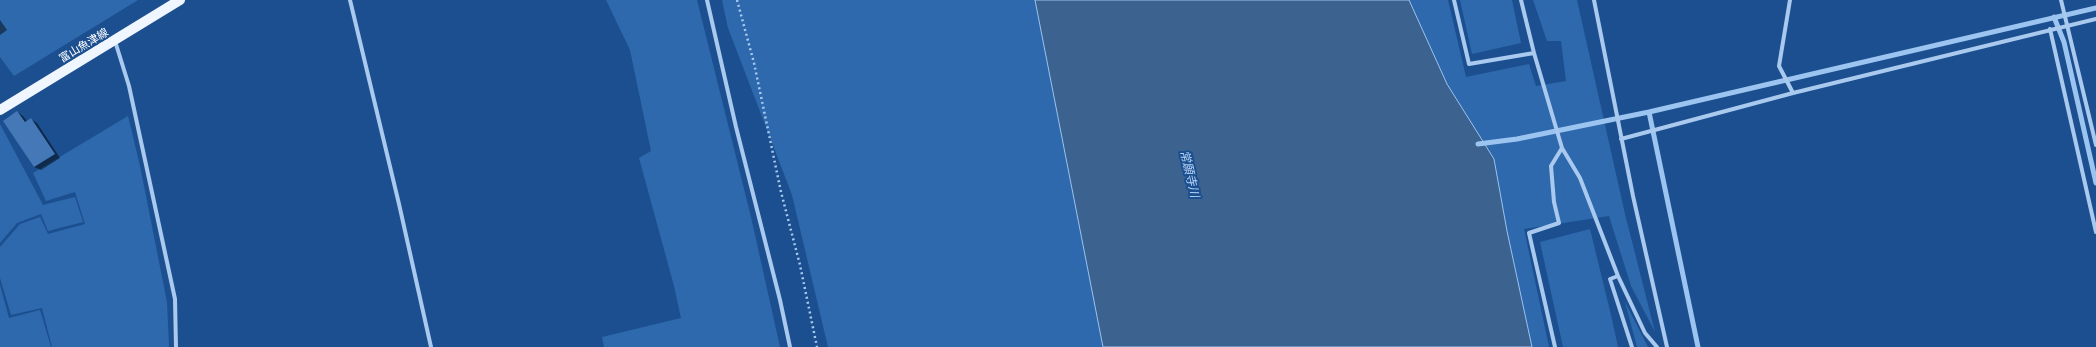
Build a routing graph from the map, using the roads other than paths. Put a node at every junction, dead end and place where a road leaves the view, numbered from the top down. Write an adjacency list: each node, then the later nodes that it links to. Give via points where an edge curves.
1 (180, 0): 12 (main road, 富山魚津線)
2 (350, 0): 22 (street, via 400,204)
3 (707, 0): 23 (street)
4 (1454, 0): 13 (street, via 1469,64)
5 (1521, 0): 13 (street)
6 (1594, 0): 16 (street)
7 (1790, 0): 14 (street, via 1779,66)
8 (2062, 0): 10 (street)
9 (2096, 19): 10 (street)
10 (2068, 25): 11 (street); 17 (street)
11 (2050, 29): 14 (street); 19 (street)
12 (115, 42): 15 (main road, 富山魚津線); 21 (street, via 129,86 175,299)
13 (1534, 53): 18 (street)
14 (1793, 93): 16 (street)
15 (0, 110)
16 (1621, 139): 27 (street)
17 (2096, 145)
18 (1562, 148): 20 (street, via 1580,178); 24 (street, via 1551,166 1554,202 1559,223 1529,233)
19 (2096, 232)
20 (1618, 276): 25 (street, via 1610,279); 26 (street, via 1645,333)
21 (176, 347)
22 (431, 347)
23 (790, 347)
24 (1555, 347)
25 (1632, 347)
26 (1657, 347)
27 (1667, 347)

